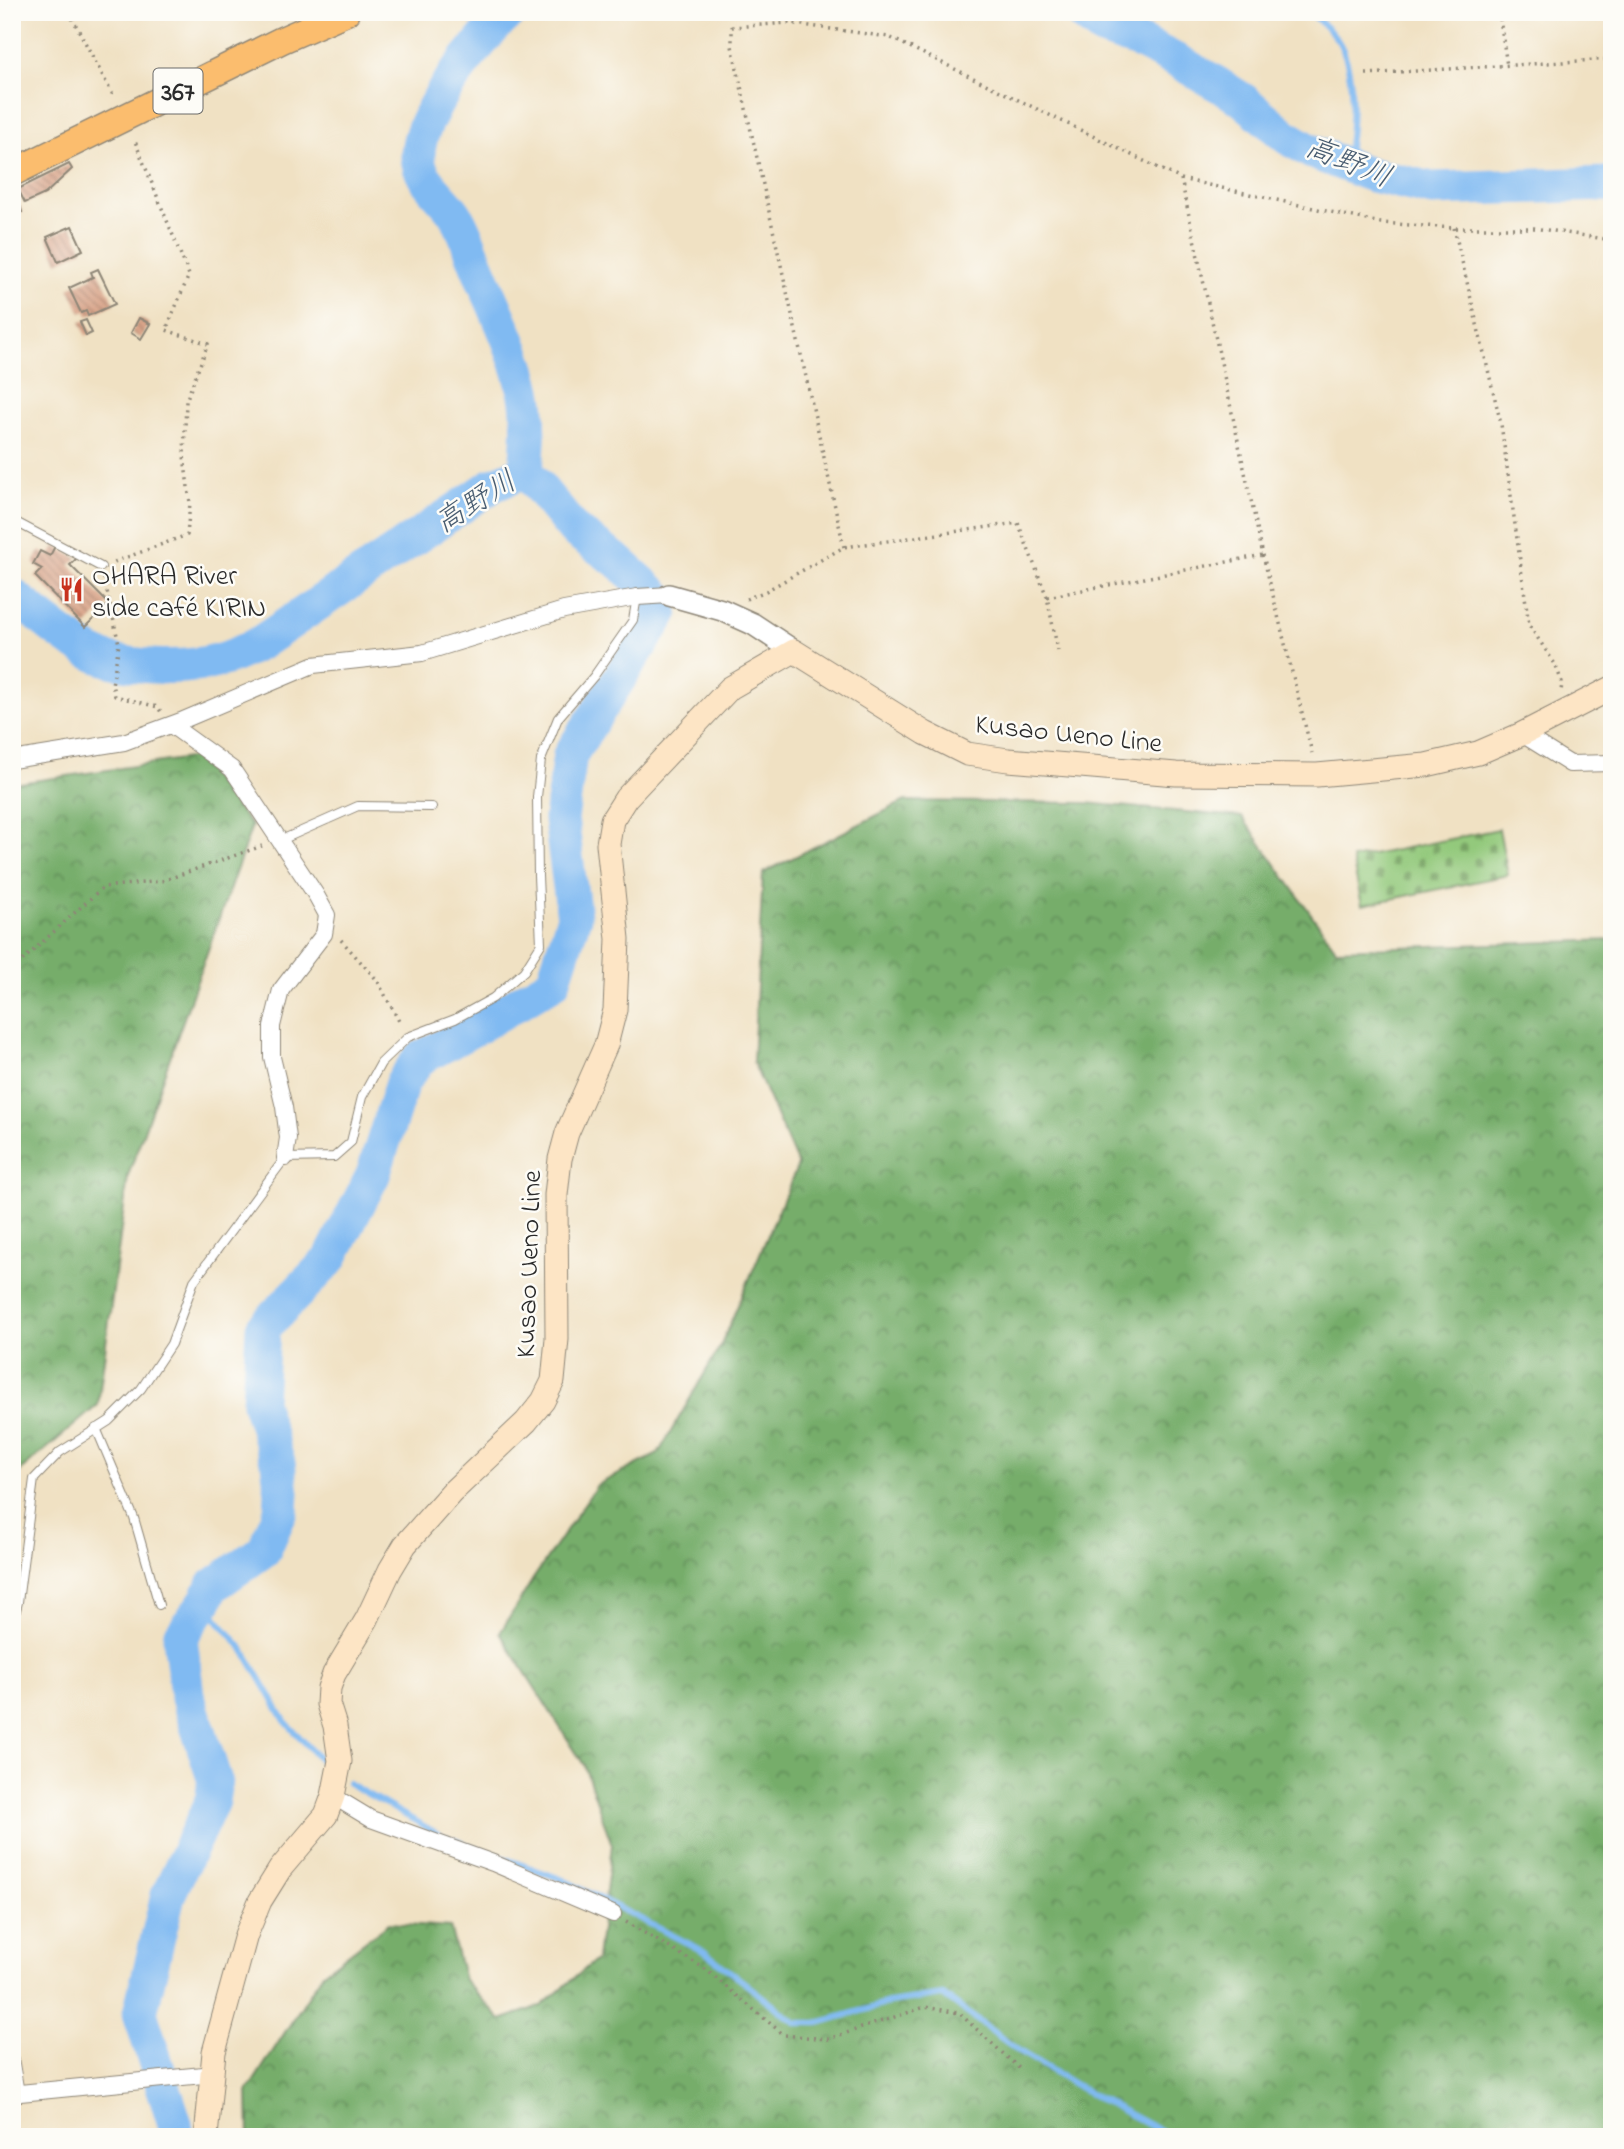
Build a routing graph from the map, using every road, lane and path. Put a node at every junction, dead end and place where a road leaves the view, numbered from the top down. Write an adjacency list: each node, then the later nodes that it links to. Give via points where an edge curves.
1 (69, 12): 7 (path)
2 (346, 12): 7 (highway, 367)
3 (1499, 12): 5 (path)
4 (1612, 59): 5 (path)
5 (1507, 66): 6 (path)
6 (1366, 74)
7 (125, 117): 8 (highway, 367); 15 (path, via 189,275 166,330 208,344 186,401 187,535)
8 (12, 173)
9 (1181, 179): 10 (path, via 1381,223); 13 (path, via 889,37 788,23 732,27 732,46); 14 (path)
10 (1454, 228): 11 (path, via 1534,228); 23 (path, via 1501,424 1529,625 1562,681)
11 (1612, 240)
12 (12, 520): 15 (lane)
13 (844, 547): 18 (path, via 1018,523); 19 (path)
14 (1263, 555): 18 (path); 28 (path)
15 (101, 567): 24 (path, via 119,644 111,685 116,696 158,708)
16 (669, 595): 17 (street); 19 (street)
17 (637, 597): 24 (street, via 564,610 422,653 313,665); 33 (lane, via 633,620 558,718 541,760 537,797 541,944 524,971 493,998)
18 (1046, 597): 21 (path)
19 (722, 610): 20 (street)
20 (794, 651): 28 (main road, Kusao Ueno Line, via 967,754 1176,774); 38 (main road, Kusao Ueno Line, via 730,688 626,798 611,820 608,844 618,939 615,1010 606,1045 560,1159 553,1381 526,1422 451,1493 405,1545 334,1674 328,1704 341,1761)
21 (1058, 651)
22 (1612, 688): 23 (main road, Kusao Ueno Line)
23 (1559, 714): 25 (main road, Kusao Ueno Line)
24 (171, 725): 26 (street, via 124,742); 30 (street, via 232,769)
25 (1522, 734): 27 (street, via 1570,764); 28 (main road, Kusao Ueno Line, via 1478,753 1426,765)
26 (12, 760)
27 (1612, 763)
28 (1317, 775)
29 (432, 807): 30 (lane, via 358,806)
30 (279, 841): 31 (street, via 316,895 327,915); 32 (path, via 162,881 103,887)
31 (326, 923): 33 (path, via 377,980); 34 (street, via 324,934 281,990 272,1026 272,1057 285,1107)
32 (12, 970)
33 (408, 1037): 34 (lane, via 381,1063 362,1097 351,1142 334,1157)
34 (285, 1158): 35 (lane, via 194,1281 171,1345 141,1389)
35 (96, 1429): 36 (lane, via 134,1518); 37 (lane, via 60,1452 34,1479)
36 (159, 1605)
37 (12, 1627)
38 (333, 1797): 41 (street, via 371,1819 493,1863); 44 (main road, Kusao Ueno Line, via 326,1815 280,1869 260,1902 246,1935 214,2052)
39 (12, 1821): 40 (lane, via 17,1869)
40 (12, 1885)
41 (613, 1914): 43 (path, via 704,1968 784,2035 828,2039 925,2007 959,2013)
42 (12, 2046): 45 (lane)
43 (1021, 2070)
44 (213, 2074): 45 (street); 46 (main road, Kusao Ueno Line)
45 (16, 2094)
46 (206, 2137)

